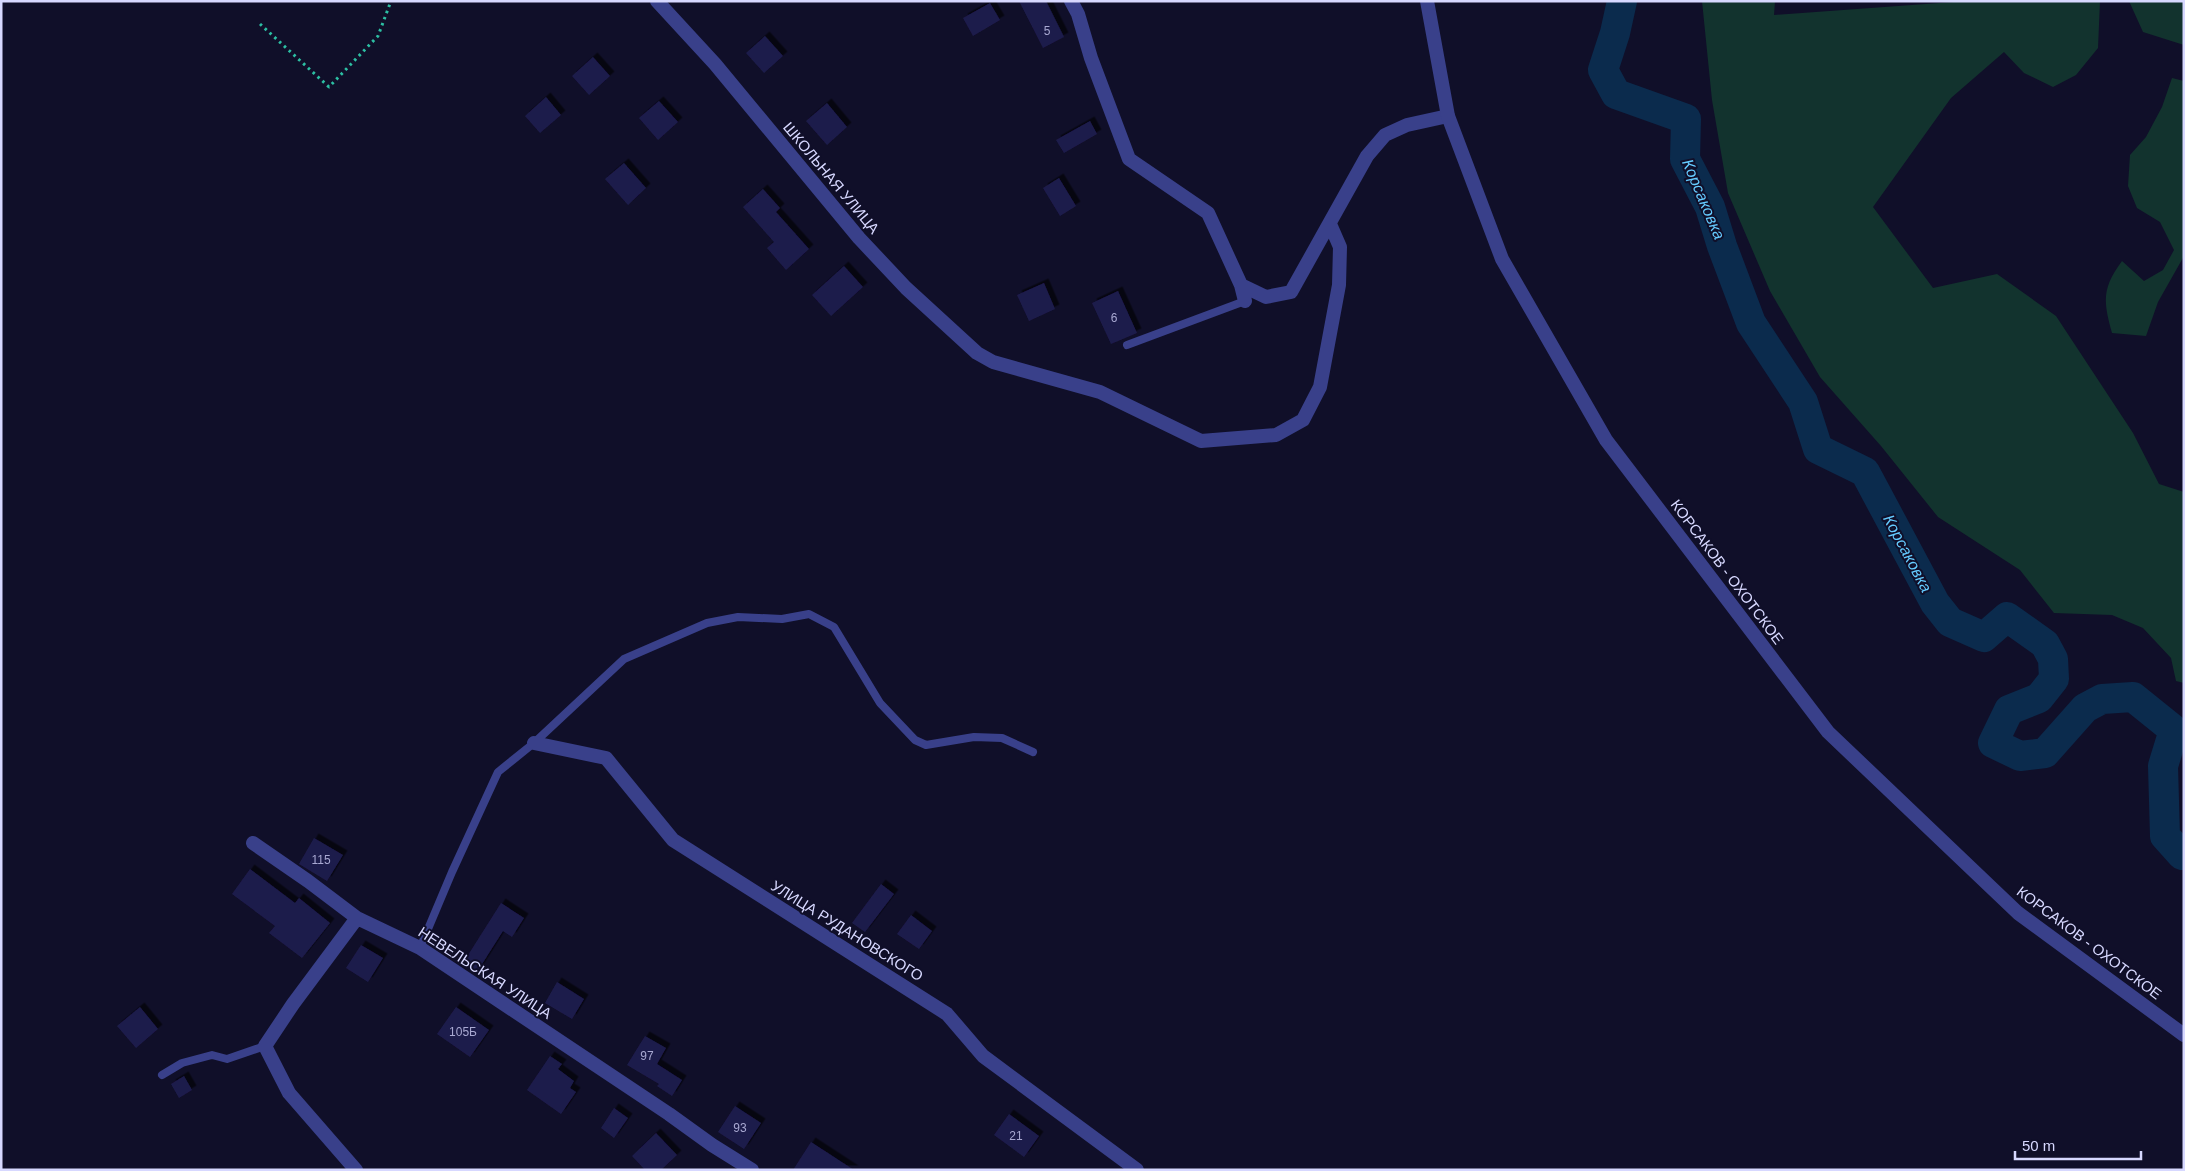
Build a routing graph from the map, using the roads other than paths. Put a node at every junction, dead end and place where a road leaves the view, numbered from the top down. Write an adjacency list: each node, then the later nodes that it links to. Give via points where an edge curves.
1 (657, 1): 5 (street, ШКОЛЬНАЯ УЛИЦА, via 715,64 859,238 906,288 977,353 993,362 1100,392 1201,441 1276,435 1303,420 1320,387 1339,285 1340,247)
2 (1071, 1): 6 (street, via 1129,158 1208,213)
3 (1427, 1): 4 (street, КОРСАКОВ - ОХОТСКОЕ)
4 (1448, 116): 5 (street, via 1407,125 1385,136 1367,156); 14 (street, КОРСАКОВ - ОХОТСКОЕ, via 1502,259 1606,440 1828,732 2018,913)
5 (1330, 224): 6 (street, via 1291,292 1266,297)
6 (1241, 285): 7 (street)
7 (1246, 301): 8 (lane)
8 (1127, 345)
9 (534, 743): 10 (lane, via 624,659 707,623 738,617 782,619 809,614 834,628 880,703 915,740 926,745 974,737 1002,738); 13 (lane, via 498,772); 19 (street, УЛИЦА РУДАНОВСКОГО, via 606,758 673,840 946,1014 983,1056)
10 (1033, 752)
11 (253, 844): 12 (street, НЕВЕЛЬСКАЯ УЛИЦА)
12 (357, 918): 13 (street, НЕВЕЛЬСКАЯ УЛИЦА); 15 (street)
13 (420, 948): 18 (street, НЕВЕЛЬСКАЯ УЛИЦА)
14 (2184, 1035)
15 (265, 1046): 16 (lane, via 227,1059 212,1056 182,1063); 17 (street, via 289,1093)
16 (162, 1075)
17 (356, 1170)
18 (752, 1170)
19 (1137, 1170)

